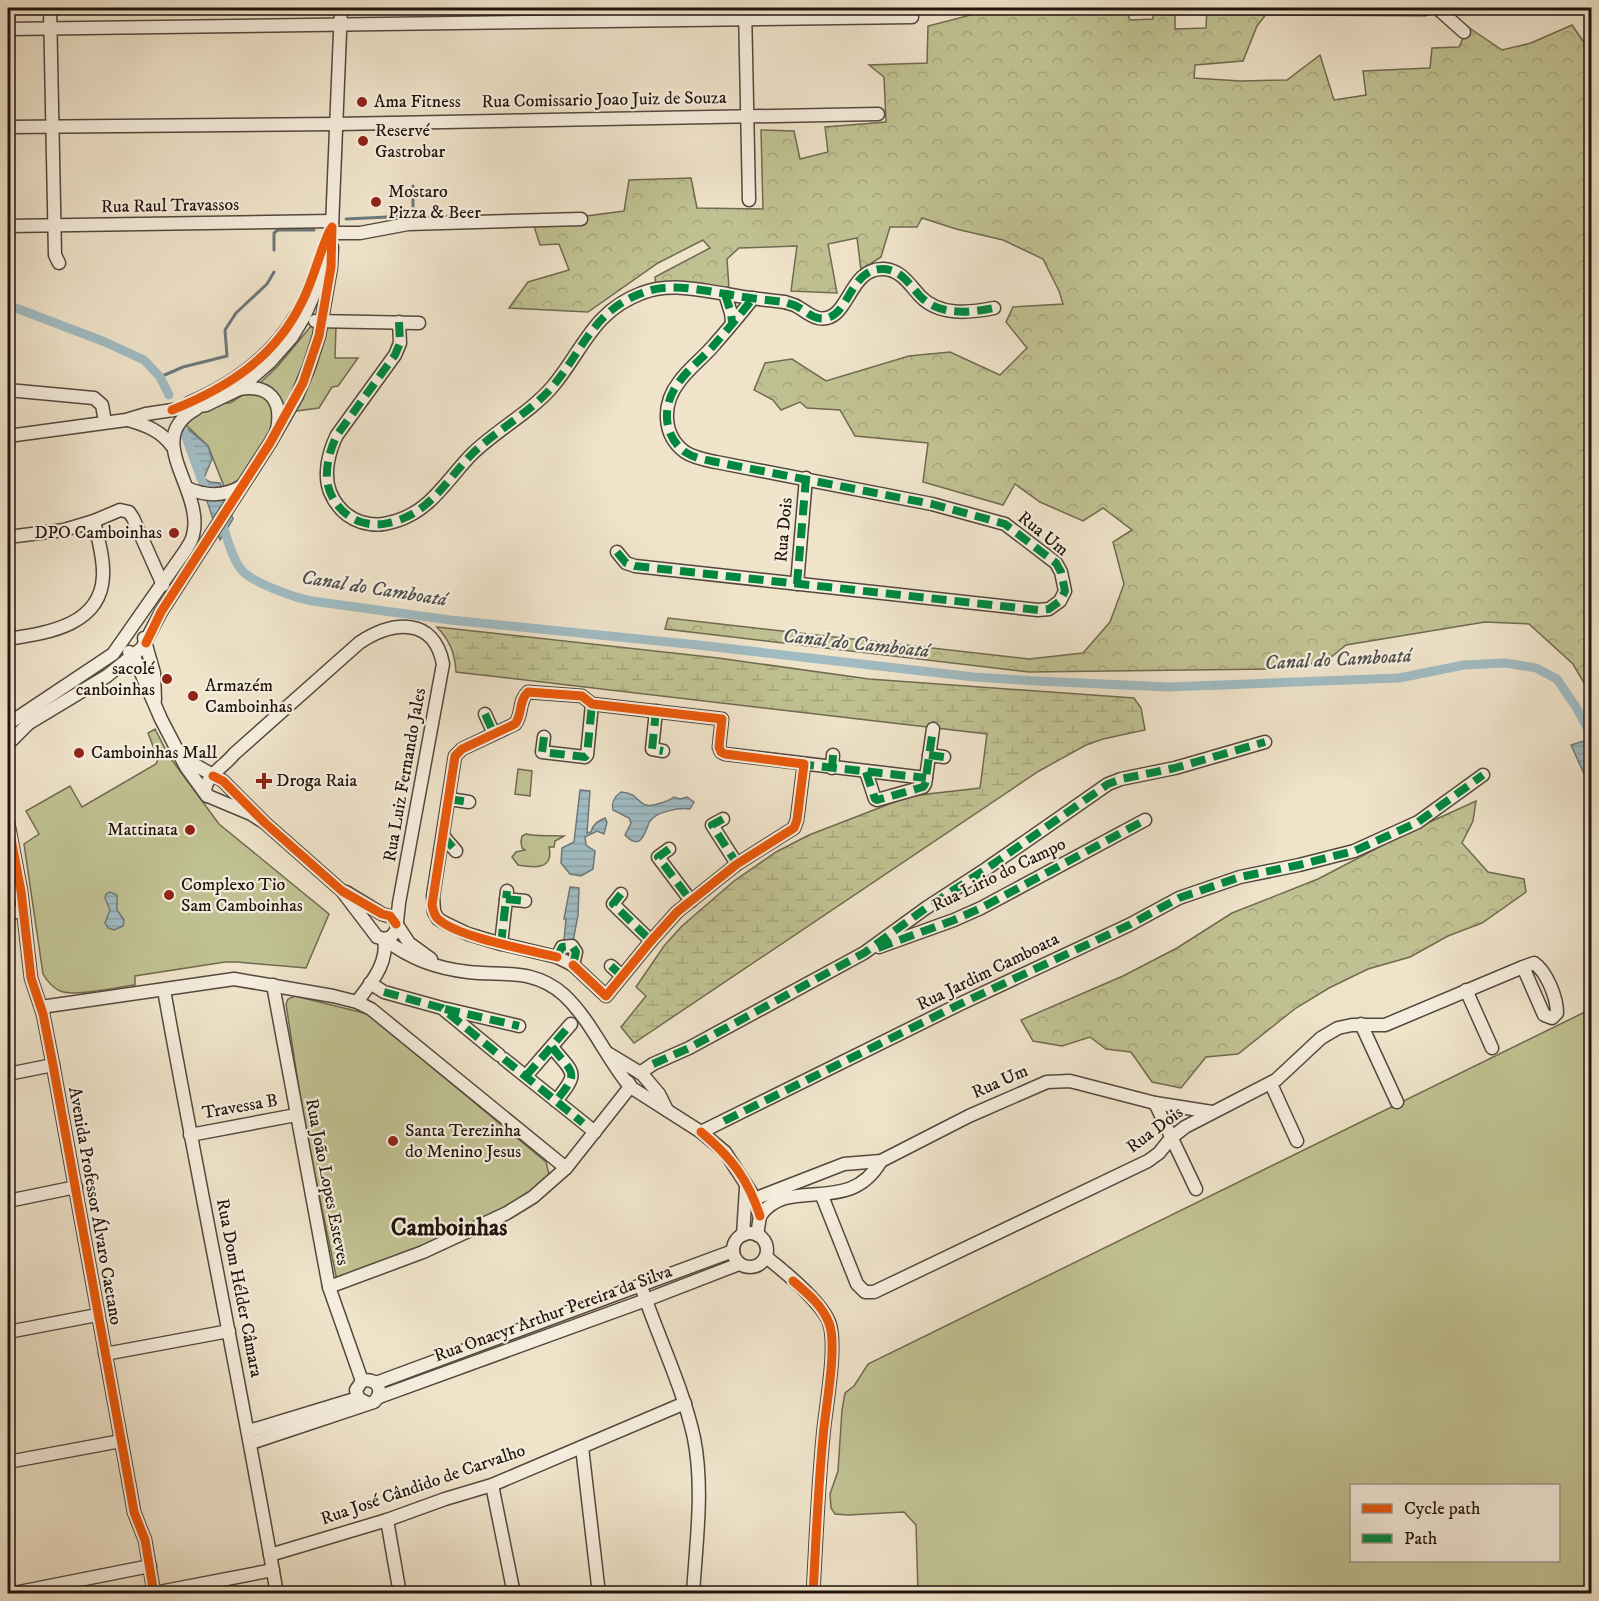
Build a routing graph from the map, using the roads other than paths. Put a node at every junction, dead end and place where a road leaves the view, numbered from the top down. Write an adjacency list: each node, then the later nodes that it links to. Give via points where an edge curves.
1 (50, 8): 10 (street)
2 (341, 8): 9 (street)
3 (1157, 8): 4 (street)
4 (1245, 8): 5 (street)
5 (1429, 8)
6 (1437, 8): 12 (street)
7 (745, 13): 8 (street); 9 (street); 14 (street)
8 (912, 17)
9 (340, 24): 10 (street); 15 (street)
10 (50, 28): 11 (street); 16 (street)
11 (8, 29)
12 (1464, 32)
13 (878, 114): 14 (street, Rua Comissario Joao Juiz de Souza)
14 (747, 116): 15 (street, Rua Comissario Joao Juiz de Souza); 18 (street)
15 (337, 124): 16 (street, Rua Comissario Joao Juiz de Souza); 22 (street)
16 (52, 126): 17 (street, Rua Comissario Joao Juiz de Souza); 21 (street)
17 (8, 127)
18 (749, 200)
19 (581, 219): 22 (street, Rua Raul Travassos, via 408,224 360,232)
20 (8, 226): 21 (street, Rua Raul Travassos)
21 (54, 226): 22 (street, Rua Raul Travassos); 23 (street)
22 (332, 227): 27 (street, via 331,267); 31 (street, via 314,294); 35 (street, via 303,301 268,353 230,383)
23 (59, 263)
24 (725, 294): 25 (street); 28 (street, via 692,288 655,289 613,307 553,386 474,453 433,500 411,516 374,526 353,519 338,507 329,489 328,459 338,435 395,355 400,343); 29 (street)
25 (753, 298): 26 (street, via 785,302 809,315 831,317 840,310 858,279 885,269 897,272 922,298 937,307 954,313); 29 (street)
26 (994, 308)
27 (322, 321): 28 (street); 31 (street, via 303,323); 38 (street, via 303,383)
28 (399, 322): 30 (street)
29 (732, 322): 41 (street, Rua Um, via 671,394 668,432 686,452 698,458)
30 (420, 323)
31 (298, 328): 32 (street, via 270,362)
32 (239, 389): 34 (street); 38 (street, via 254,387 269,394 278,410)
33 (8, 390): 37 (street, via 94,398 102,405)
34 (202, 406): 35 (street); 40 (street, via 179,423)
35 (172, 410): 36 (street)
36 (126, 420): 37 (street); 40 (street, via 152,428)
37 (105, 422): 39 (street)
38 (276, 433): 43 (street, via 243,486)
39 (8, 436)
40 (172, 446): 42 (street)
41 (806, 478): 47 (street, Rua Dois); 47 (street, Rua Um, via 932,504 1005,524 1056,563 1065,591 1049,609 1038,610)
42 (191, 490): 43 (street); 48 (street, via 193,536)
43 (229, 498): 51 (street)
44 (94, 521): 45 (street, via 64,530); 48 (street, via 120,510 129,512); 50 (street, via 103,579 98,598 75,622)
45 (8, 537)
46 (617, 552): 47 (street, Rua Um, via 634,566)
47 (797, 584)
48 (162, 585): 49 (street)
49 (127, 636): 51 (street, via 140,634); 52 (street, via 125,648); 57 (street, via 106,660)
50 (8, 639)
51 (146, 643): 52 (street); 53 (street, via 154,673)
52 (133, 656): 53 (street); 62 (street, via 29,723)
53 (155, 704): 64 (street)
54 (592, 704): 55 (street); 59 (street, via 582,696 528,692 522,698 518,722); 60 (street, via 585,757 542,752)
55 (656, 711): 63 (street, via 652,749); 68 (street, via 722,719 720,752 725,754 759,754)
56 (485, 714): 59 (street)
57 (11, 722)
58 (933, 729): 65 (street)
59 (494, 734): 75 (street, via 455,756)
60 (544, 737)
61 (1265, 742): 98 (street, Rua Lirio do Campo, via 1108,784)
62 (9, 744)
63 (663, 751)
64 (180, 754): 71 (street); 74 (street)
65 (929, 755): 66 (street); 72 (street)
66 (944, 757)
67 (228, 763): 71 (street); 73 (street); 86 (street, Rua Luiz Fernando Jales, via 373,634 399,627 430,636 436,642 442,664)
68 (804, 764): 69 (street, via 833,762); 84 (street, via 794,828)
69 (866, 772): 72 (street, via 903,770); 72 (street, via 877,800 923,787)
70 (1483, 775): 131 (street, Rua Jardim Camboata, via 1418,822 1354,851 1240,877 1179,898)
71 (213, 776): 73 (street); 74 (street, via 205,787)
72 (926, 778)
73 (226, 784): 74 (street, via 223,796); 80 (street)
74 (210, 797): 80 (street)
75 (449, 799): 76 (street); 81 (street)
76 (469, 802)
77 (723, 819): 84 (street, via 712,825)
78 (1145, 819): 98 (street, Rua Lirio do Campo, via 981,908)
79 (8, 822): 90 (street, Avenida Professor Álvaro Caetano)
80 (265, 823): 85 (street)
81 (443, 836): 83 (street); 97 (street, via 434,912 438,919 468,934)
82 (669, 849): 89 (street, via 658,857)
83 (456, 851)
84 (737, 864): 89 (street)
85 (342, 891): 92 (street); 94 (street)
86 (401, 892): 92 (street); 93 (street, Rua Luiz Fernando Jales)
87 (621, 894): 96 (street, via 612,903)
88 (525, 901): 97 (street, via 507,895)
89 (691, 901): 96 (street)
90 (23, 910): 91 (street); 108 (street, Avenida Professor Álvaro Caetano, via 31,978)
91 (8, 914)
92 (382, 914): 93 (street, via 390,916); 94 (street, via 373,920)
93 (396, 924): 95 (street, via 394,935); 101 (street, via 415,949)
94 (372, 931): 95 (street)
95 (384, 939): 101 (street, via 415,959); 103 (street, via 384,956)
96 (651, 941): 102 (street)
97 (501, 944): 102 (street, via 557,957 562,947 572,946 576,952 573,965 606,996)
98 (864, 953): 120 (street, Rua Lirio do Campo, via 653,1064)
99 (610, 966): 102 (street)
100 (1523, 967): 106 (street, Rua Dois)
101 (448, 968): 117 (street, via 538,979 564,995)
102 (622, 976)
103 (370, 983): 107 (street); 109 (street, via 384,992)
104 (273, 985): 105 (street, via 234,979); 107 (street); 129 (street, Rua João Lopes Esteves)
105 (164, 990): 108 (street); 132 (street, Rua Dom Hélder Câmara)
106 (1466, 990): 112 (street, Rua Dois); 116 (street)
107 (357, 1002): 136 (street, via 371,1009)
108 (41, 1007): 118 (street, Avenida Professor Álvaro Caetano)
109 (442, 1008): 113 (street); 121 (street)
110 (571, 1024): 115 (street)
111 (1361, 1024): 112 (street, Rua Dois); 114 (street); 122 (street, Rua Dois, via 1338,1028 1322,1038)
112 (1385, 1025): 114 (street)
113 (519, 1026)
114 (1369, 1041): 126 (street)
115 (552, 1047): 121 (street); 124 (street, via 572,1076)
116 (1492, 1048)
117 (608, 1054): 120 (street); 123 (street)
118 (53, 1065): 119 (street); 138 (street, Avenida Professor Álvaro Caetano)
119 (8, 1074)
120 (641, 1075): 123 (street, via 631,1074); 127 (street, via 659,1094)
121 (526, 1076): 124 (street)
122 (1271, 1084): 128 (street, Rua Dois); 134 (street)
123 (631, 1087): 127 (street); 130 (street)
124 (556, 1101): 130 (street)
125 (1155, 1102): 128 (street, Rua Um); 133 (street); 135 (street, Rua Um, via 1070,1081 1047,1082)
126 (1397, 1102)
127 (667, 1110): 131 (street)
128 (1212, 1112): 133 (street, Rua Dois)
129 (296, 1115): 132 (street, Travessa B); 150 (street, Rua João Lopes Esteves)
130 (595, 1132): 136 (street)
131 (701, 1132): 137 (street, via 725,1152)
132 (190, 1135): 153 (street, Rua Dom Hélder Câmara)
133 (1171, 1138): 139 (street); 140 (street, Rua Dois, via 1148,1161 874,1292 865,1292 857,1284)
134 (1297, 1141)
135 (881, 1161): 140 (street, Rua Um, via 862,1183); 141 (street, Rua Um, via 844,1164)
136 (566, 1168): 150 (street, via 533,1197 507,1213 423,1252)
137 (745, 1180): 141 (street); 144 (street)
138 (76, 1187): 142 (street); 152 (street, Avenida Professor Álvaro Caetano)
139 (1196, 1190)
140 (822, 1196): 143 (street, Rua Um, via 797,1195 767,1207)
141 (754, 1199): 143 (street)
142 (8, 1201)
143 (760, 1216): 145 (street)
144 (743, 1235): 145 (street); 146 (street, via 735,1241)
145 (757, 1235): 147 (street, via 765,1242 767,1252)
146 (733, 1251): 148 (street); 149 (street, Rua Onacyr Arthur Pereira da Silva)
147 (763, 1260): 148 (street, via 748,1267); 177 (street, via 773,1271 793,1281 823,1310 832,1334)
148 (739, 1264): 151 (street, Rua Onacyr Arthur Pereira da Silva)
149 (641, 1285): 151 (street); 157 (street, Rua Onacyr Arthur Pereira da Silva)
150 (329, 1287): 156 (street, Rua João Lopes Esteves)
151 (646, 1300): 158 (street, Rua Onacyr Arthur Pereira da Silva); 160 (street)
152 (97, 1316): 154 (street); 155 (street, Avenida Professor Álvaro Caetano)
153 (229, 1331): 155 (street); 161 (street, Rua Dom Hélder Câmara)
154 (8, 1332)
155 (105, 1354): 162 (street, Avenida Professor Álvaro Caetano)
156 (362, 1381): 157 (street); 159 (street, via 357,1387)
157 (376, 1383): 158 (street)
158 (379, 1397): 159 (street, via 374,1402)
159 (362, 1400): 161 (street)
160 (685, 1403): 163 (street, Rua José Cândido de Carvalho); 176 (street, via 694,1440 698,1491)
161 (250, 1437): 167 (street, Rua Dom Hélder Câmara)
162 (121, 1441): 164 (street); 168 (street, Avenida Professor Álvaro Caetano, via 134,1512)
163 (582, 1447): 165 (street, Rua José Cândido de Carvalho); 175 (street)
164 (8, 1462)
165 (492, 1485): 166 (street, Rua José Cândido de Carvalho); 174 (street)
166 (387, 1520): 167 (street, Rua José Cândido de Carvalho); 173 (street)
167 (270, 1555): 169 (street, Rua Dom Hélder Câmara)
168 (150, 1566): 170 (street); 171 (street, Avenida Professor Álvaro Caetano)
169 (273, 1570): 171 (street); 172 (street, Rua Dom Hélder Câmara)
170 (9, 1593)
171 (154, 1593)
172 (277, 1593)
173 (400, 1593)
174 (514, 1593)
175 (599, 1593)
176 (693, 1593)
177 (813, 1593)

